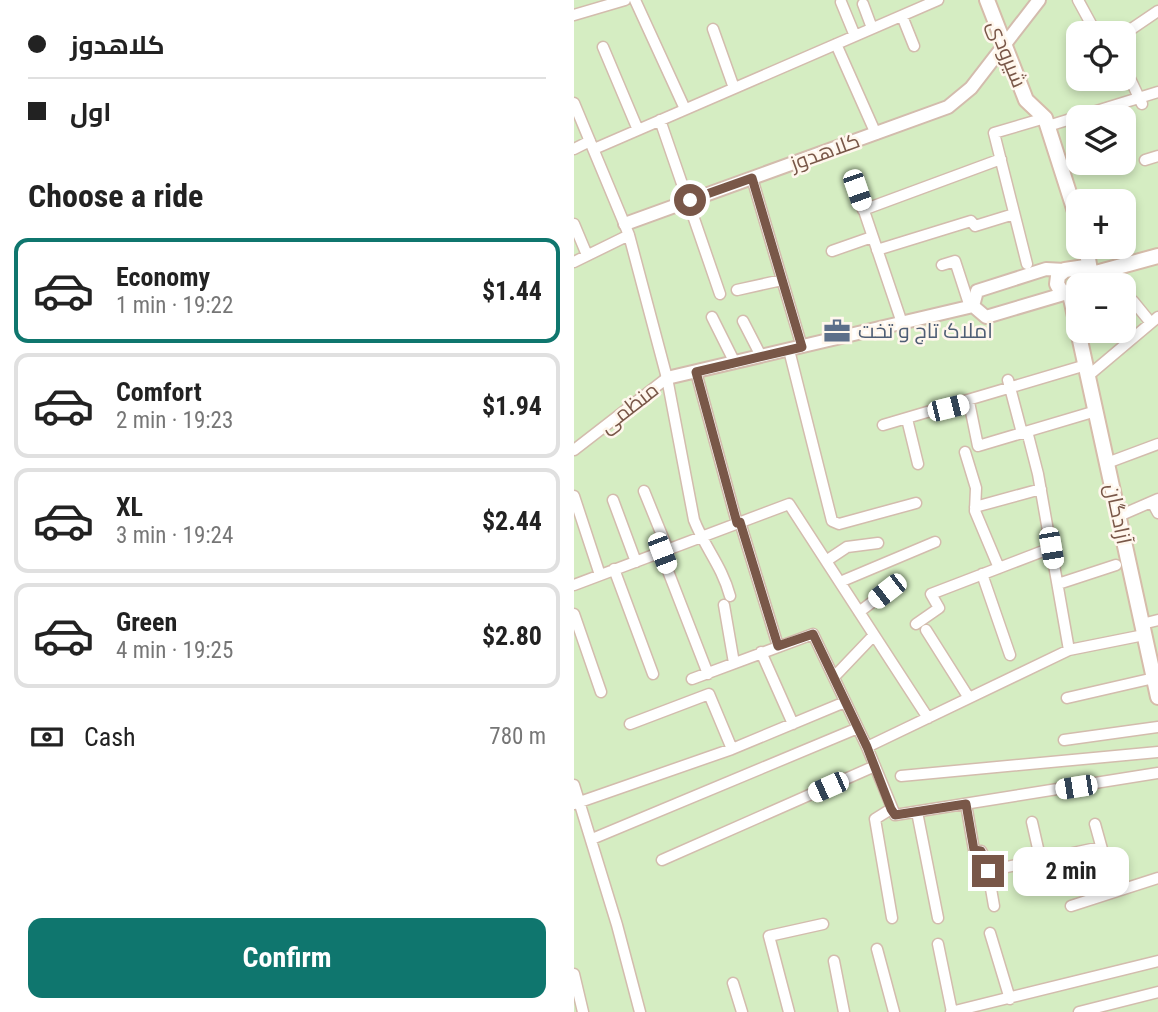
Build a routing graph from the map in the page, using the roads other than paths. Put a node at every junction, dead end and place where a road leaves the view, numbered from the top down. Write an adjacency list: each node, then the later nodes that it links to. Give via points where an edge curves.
1 (625, 0): 10 (street)
2 (635, 0): 27 (street)
3 (938, 0): 11 (street)
4 (987, 0): 20 (main road, شیرودی)
5 (1039, 0): 20 (street, کلاهدوز)
6 (1078, 0): 12 (street)
7 (841, 2): 16 (street)
8 (863, 4): 14 (street)
9 (1158, 11): 13 (street)
10 (574, 15)
11 (902, 16): 14 (street); 18 (street)
12 (1089, 21)
13 (1136, 26)
14 (872, 28): 16 (street)
15 (713, 29): 21 (street)
16 (855, 36): 17 (street)
17 (836, 44): 21 (street); 32 (street)
18 (914, 46)
19 (603, 47): 31 (street)
20 (1003, 47): 30 (main road, شیرودی, via 1026,100); 32 (street, کلاهدوز, via 971,88 948,107)
21 (734, 88): 27 (street)
22 (1136, 91): 24 (street)
23 (1158, 92): 24 (street)
24 (1141, 101): 26 (street)
25 (574, 103): 33 (street)
26 (1130, 105)
27 (685, 109): 29 (street)
28 (1066, 119): 30 (street)
29 (660, 120): 31 (street); 41 (street)
30 (1047, 122): 36 (street, via 994,133); 39 (main road, شیرودی)
31 (638, 130): 33 (street)
32 (876, 134): 38 (street, کلاهدوز)
33 (592, 145): 34 (street); 45 (street)
34 (574, 149)
35 (1158, 156): 37 (street)
36 (1001, 159): 42 (street); 43 (street)
37 (1145, 160)
38 (752, 178): 41 (street, کلاهدوز); 57 (street)
39 (1068, 189)
40 (857, 190): 42 (street)
41 (690, 200): 45 (street, کلاهدوز); 60 (street)
42 (863, 210): 46 (street)
43 (1014, 214): 47 (street, via 975,226 971,221); 52 (street)
44 (574, 224): 49 (street)
45 (627, 230): 49 (street, کلاهدوز); 75 (street)
46 (873, 237): 47 (street); 48 (street)
47 (877, 250): 67 (street)
48 (832, 251)
49 (587, 255): 51 (street, کلاهدوز)
50 (1158, 256): 56 (main road)
51 (574, 262)
52 (1027, 264)
53 (942, 265): 63 (street, via 955,261)
54 (1065, 270): 55 (main road, via 1078,267); 59 (main road, آزادگان, via 1057,279 1061,291); 63 (street, منظمی, via 1046,269 977,291)
55 (1086, 273)
56 (1100, 273)
57 (782, 280): 58 (street); 69 (street)
58 (737, 290)
59 (1066, 291)
60 (720, 294)
61 (1066, 294): 63 (street, منظمی, via 986,317)
62 (1136, 304): 65 (street)
63 (971, 306): 67 (street, منظمی)
64 (712, 317): 72 (street)
65 (1155, 320): 73 (street)
66 (743, 321): 71 (street)
67 (902, 323): 69 (street, منظمی)
68 (1081, 343): 73 (main road, آزادگان)
69 (802, 347): 70 (street, منظمی)
70 (789, 350): 71 (street, منظمی); 92 (street, via 832,521 839,524)
71 (761, 356): 72 (street, منظمی)
72 (735, 363): 74 (street, منظمی)
73 (1087, 371): 76 (street); 78 (main road, آزادگان)
74 (696, 372): 75 (street, منظمی); 96 (street)
75 (667, 378): 83 (street, منظمی); 97 (street, via 686,486)
76 (1009, 385): 77 (street); 81 (street)
77 (970, 407): 79 (street); 81 (street, via 978,446)
78 (1096, 411): 81 (street); 85 (main road, آزادگان)
79 (907, 419): 80 (street); 86 (street)
80 (883, 425)
81 (1022, 433): 87 (street, via 1028,435)
82 (1158, 444): 85 (street)
83 (574, 450)
84 (965, 452): 93 (street, via 976,488)
85 (1107, 463): 95 (main road, آزادگان)
86 (918, 464)
87 (1041, 489): 93 (street); 100 (street)
88 (644, 491): 101 (street)
89 (574, 496): 108 (street)
90 (613, 500): 103 (street)
91 (1155, 500): 94 (street); 95 (street)
92 (916, 503)
93 (975, 507): 105 (street)
94 (1158, 513)
95 (1119, 516): 117 (main road, آزادگان)
96 (739, 522): 97 (street); 102 (street, via 789,503); 120 (street)
97 (701, 537): 101 (street); 125 (street, via 724,571)
98 (935, 542): 109 (street)
99 (878, 543): 102 (street, via 847,547)
100 (1051, 548): 105 (street); 110 (street)
101 (665, 551): 103 (street); 127 (street)
102 (826, 561): 109 (street)
103 (636, 562): 106 (street)
104 (1115, 565): 110 (street)
105 (999, 568): 107 (street)
106 (614, 569): 108 (street); 126 (street)
107 (982, 574): 116 (street, via 931,594 939,608); 123 (street)
108 (600, 575): 111 (street)
109 (840, 582): 113 (street)
110 (1058, 584): 121 (street)
111 (574, 585)
112 (887, 591): 113 (street)
113 (859, 612): 119 (street)
114 (574, 614): 131 (street)
115 (1158, 620): 117 (street)
116 (916, 624)
117 (1143, 629): 121 (street); 124 (main road, آزادگان)
118 (926, 630): 133 (street)
119 (874, 635): 128 (street); 136 (street)
120 (778, 646): 122 (street); 128 (street, via 813,634)
121 (1069, 650): 133 (street)
122 (761, 652): 125 (street); 138 (street)
123 (1010, 655)
124 (1154, 657): 129 (main road, آزادگان)
125 (734, 663): 127 (street)
126 (653, 674)
127 (708, 674): 130 (street)
128 (834, 677): 135 (street)
129 (1154, 678): 132 (main road, آزادگان); 134 (street)
130 (692, 679)
131 (601, 692)
132 (1158, 697)
133 (969, 698): 136 (street)
134 (1067, 698)
135 (845, 702): 138 (street); 140 (street)
136 (928, 718): 142 (street)
137 (630, 724): 143 (street, via 709,694)
138 (793, 724): 143 (street)
139 (1158, 727): 141 (street)
140 (858, 728): 142 (street); 155 (street)
141 (1064, 740)
142 (867, 747): 145 (street)
143 (732, 749): 149 (street)
144 (1158, 752): 147 (street)
145 (875, 766): 151 (street); 157 (street)
146 (1158, 773): 150 (street)
147 (901, 776)
148 (574, 785): 149 (street)
149 (577, 803): 155 (street)
150 (966, 804): 152 (street); 159 (street, via 974,850 981,851)
151 (891, 809): 152 (street, via 895,815); 165 (street, via 875,819)
152 (917, 812): 166 (street)
153 (1032, 822): 158 (street)
154 (1095, 824): 156 (street)
155 (592, 839): 178 (street)
156 (1101, 847): 158 (street); 162 (street)
157 (662, 860)
158 (1041, 860): 159 (street); 161 (street)
159 (988, 871): 163 (street)
160 (1158, 878): 162 (street)
161 (1046, 888)
162 (1114, 892): 164 (street)
163 (994, 906)
164 (1071, 906)
165 (892, 918)
166 (938, 918)
167 (822, 925): 180 (street, via 769,936)
168 (990, 933): 176 (street)
169 (939, 944): 183 (street)
170 (877, 949): 182 (street)
171 (834, 961): 181 (street)
172 (1158, 961): 176 (street)
173 (574, 974): 177 (street)
174 (733, 983): 179 (street)
175 (1158, 992): 184 (street)
176 (1010, 999): 183 (street)
177 (583, 1012)
178 (640, 1012)
179 (741, 1012)
180 (789, 1012)
181 (844, 1012)
182 (894, 1012)
183 (952, 1012)
184 (1079, 1012)

